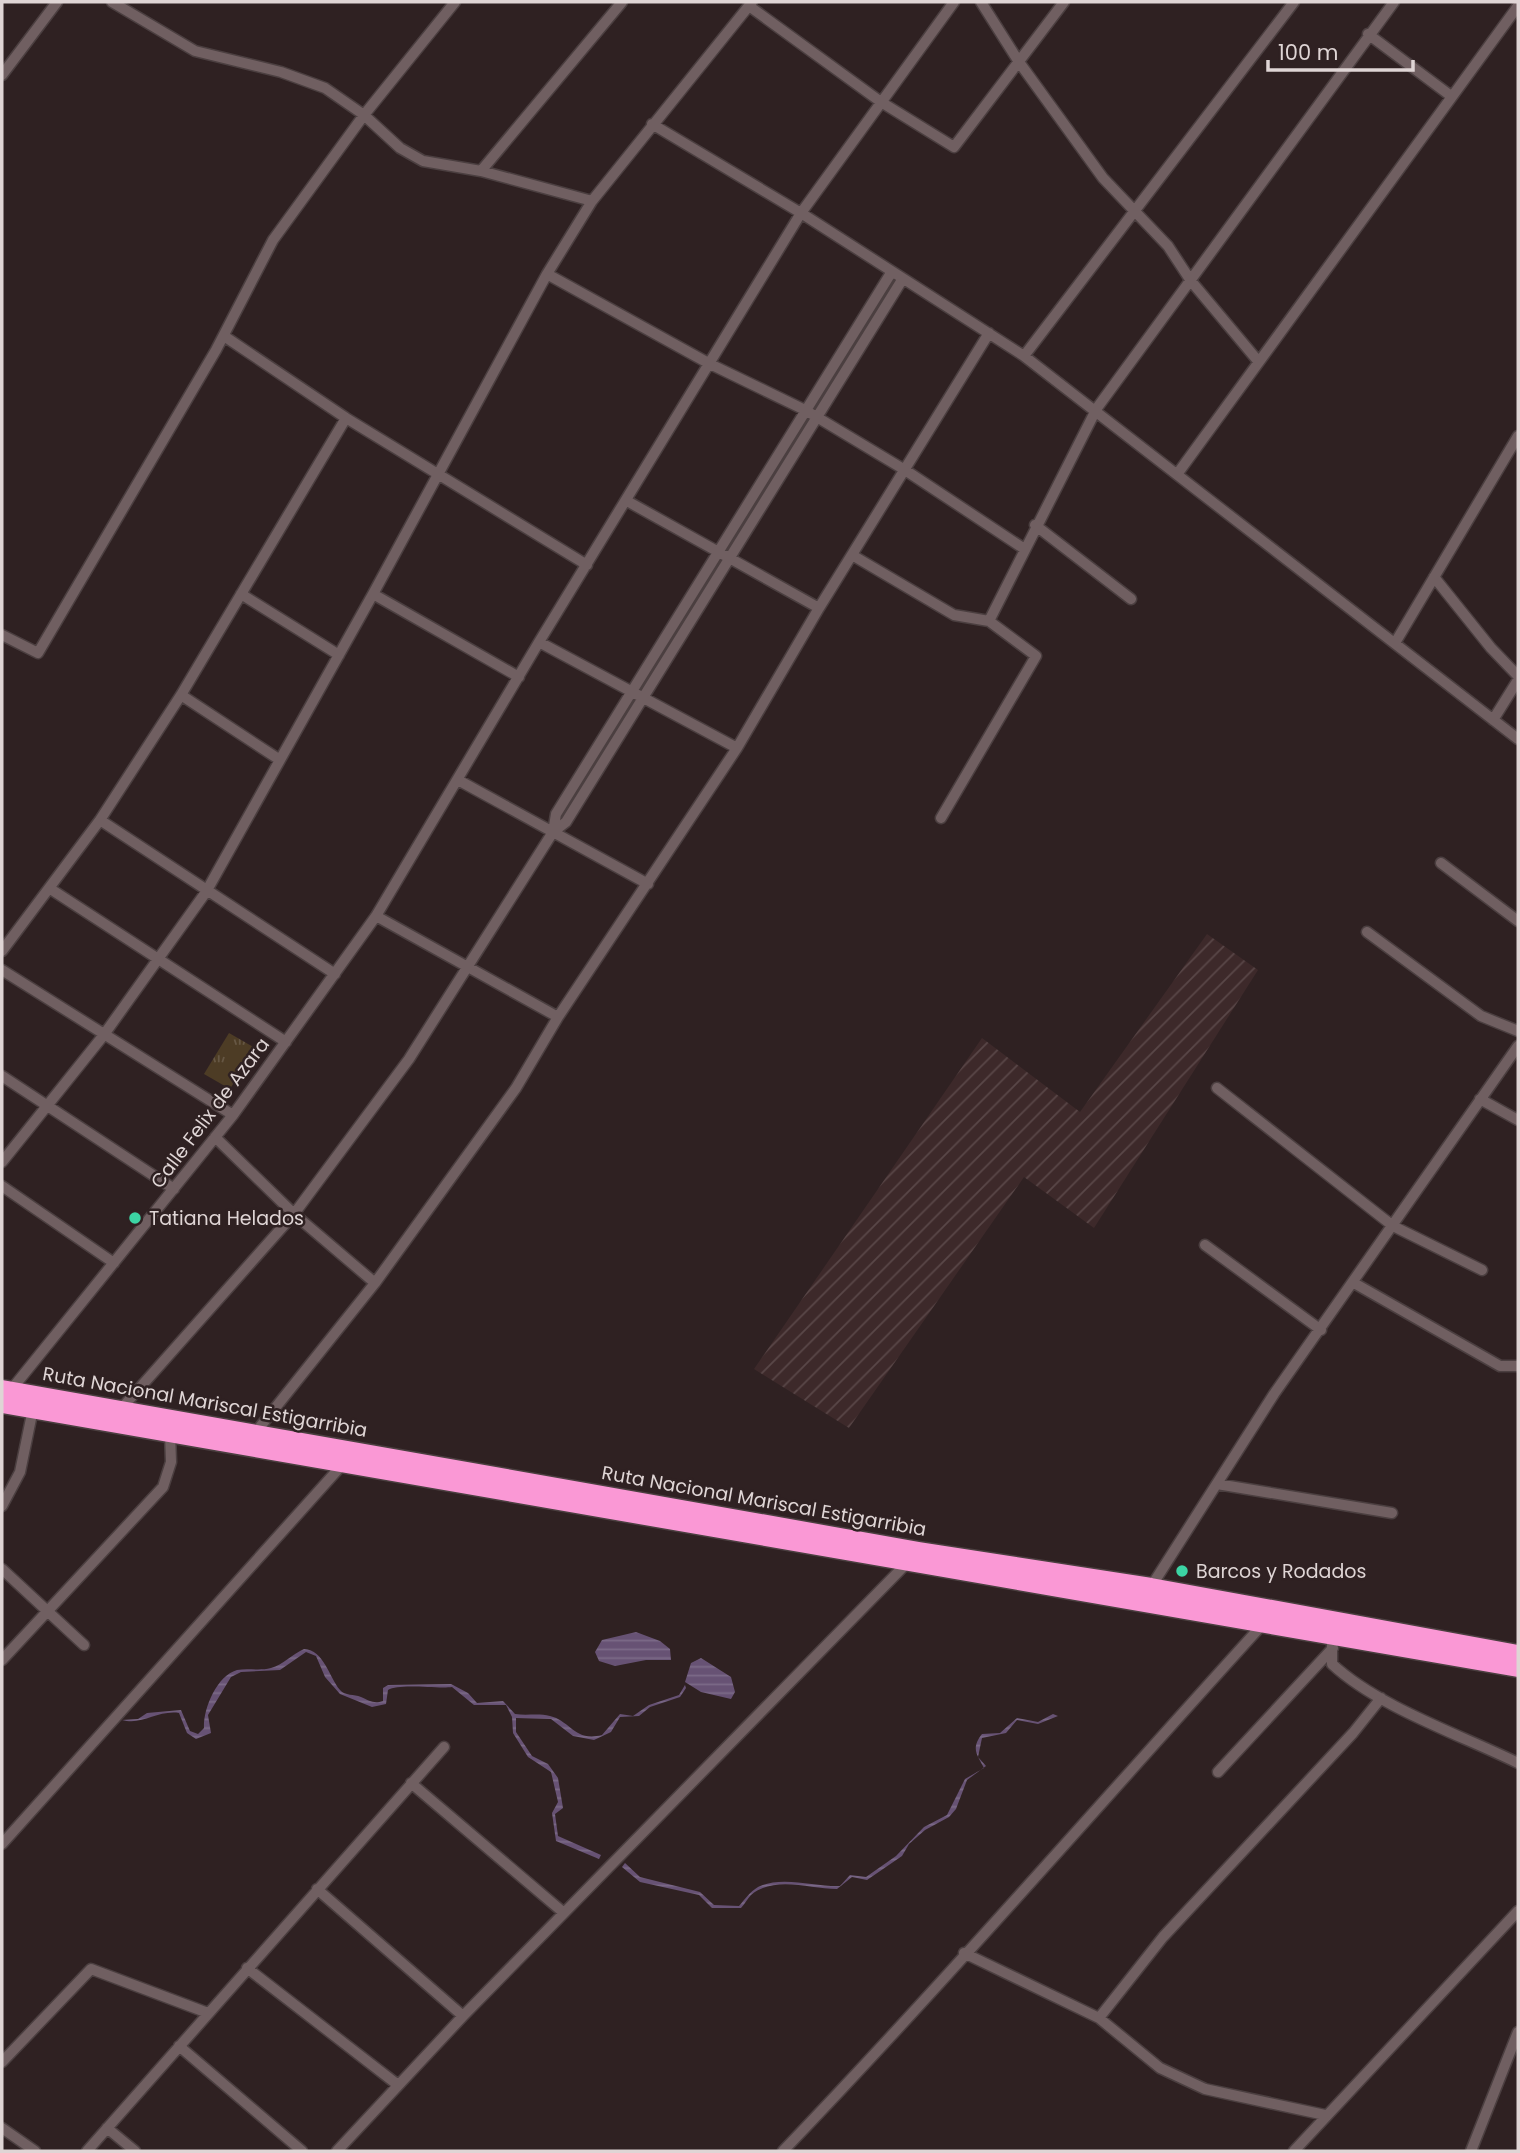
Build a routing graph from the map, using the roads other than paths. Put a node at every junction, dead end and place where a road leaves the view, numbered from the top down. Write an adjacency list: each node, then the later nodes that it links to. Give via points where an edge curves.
1 (57, 2): 14 (street)
2 (113, 2): 17 (street, via 195,51 307,80)
3 (455, 2): 17 (street)
4 (622, 2): 19 (street)
5 (954, 2): 16 (street, Calle Felix de Azara)
6 (981, 2): 13 (street)
7 (1063, 2): 13 (street)
8 (1294, 2): 21 (street)
9 (1394, 2): 12 (street)
10 (751, 4): 16 (street); 18 (street)
11 (1518, 6): 15 (street)
12 (1368, 34): 15 (street); 26 (street)
13 (1019, 62): 16 (street, via 954,147); 21 (street)
14 (2, 75)
15 (1451, 96): 30 (street)
16 (881, 102): 22 (street, Calle Felix de Azara)
17 (364, 115): 19 (street, via 400,148 423,161); 28 (street, via 273,240)
18 (652, 124): 20 (street); 22 (street)
19 (481, 171): 20 (street)
20 (592, 201): 24 (street)
21 (1134, 212): 26 (street, via 1168,246); 29 (street)
22 (801, 213): 23 (street); 31 (street, Calle Felix de Azara)
23 (891, 272): 25 (street); 33 (street)
24 (547, 274): 31 (street); 39 (street)
25 (902, 280): 27 (street); 34 (street)
26 (1191, 281): 30 (street); 32 (street)
27 (989, 333): 29 (street); 37 (street)
28 (224, 336): 35 (street); 53 (street, via 38,653)
29 (1024, 356): 32 (street)
30 (1258, 361): 38 (street)
31 (710, 364): 33 (street); 40 (street, Calle Felix de Azara)
32 (1097, 408): 38 (street); 41 (street)
33 (805, 410): 34 (street); 43 (street)
34 (816, 417): 37 (street); 45 (street)
35 (346, 418): 39 (street); 48 (street)
36 (1518, 439): 47 (street)
37 (905, 470): 42 (street); 44 (street)
38 (1178, 473): 55 (street)
39 (440, 474): 46 (street); 49 (street)
40 (627, 501): 43 (street); 46 (street, Calle Felix de Azara)
41 (1035, 525): 42 (street); 50 (street)
42 (1023, 548): 52 (street)
43 (717, 551): 45 (street); 59 (street)
44 (852, 555): 51 (street); 52 (street, via 954,615)
45 (728, 558): 51 (street); 61 (street)
46 (587, 565): 54 (street, Calle Felix de Azara)
47 (1434, 577): 55 (street); 58 (street)
48 (241, 594): 56 (street); 60 (street)
49 (373, 594): 56 (street); 57 (street)
50 (1131, 599)
51 (819, 608): 64 (street)
52 (989, 621): 67 (street, via 1036,656)
53 (2, 635)
54 (539, 642): 57 (street, Calle Felix de Azara); 59 (street)
55 (1395, 643): 62 (street)
56 (339, 655): 65 (street)
57 (519, 677): 66 (street, Calle Felix de Azara)
58 (1518, 678): 62 (street)
59 (631, 692): 61 (street); 69 (street, via 556,814)
60 (181, 695): 65 (street); 68 (street)
61 (643, 699): 64 (street); 69 (street, via 566,822)
62 (1493, 720): 63 (street)
63 (1518, 739)
64 (737, 748): 71 (street)
65 (280, 760): 73 (street)
66 (458, 780): 69 (street); 74 (street, Calle Felix de Azara)
67 (942, 818)
68 (100, 820): 72 (street); 73 (street)
69 (553, 832): 71 (street); 79 (street)
70 (1441, 863): 75 (street)
71 (648, 884): 82 (street)
72 (49, 888): 77 (street); 78 (street)
73 (206, 892): 78 (street); 81 (street)
74 (376, 916): 79 (street); 81 (street, Calle Felix de Azara)
75 (1518, 921)
76 (1367, 932): 83 (street, via 1481,1016)
77 (2, 951)
78 (159, 961): 84 (street); 85 (street)
79 (467, 968): 82 (street); 97 (street, via 409,1059)
80 (2, 970): 84 (street)
81 (335, 974): 85 (street, Calle Felix de Azara)
82 (558, 1017): 102 (street, via 516,1088)
83 (1518, 1031)
84 (103, 1035): 90 (street); 91 (street)
85 (286, 1042): 91 (street, Calle Felix de Azara)
86 (1518, 1046): 89 (street)
87 (2, 1076): 90 (street)
88 (1217, 1088): 98 (street)
89 (1480, 1099): 92 (street); 98 (street)
90 (46, 1106): 94 (street); 96 (street)
91 (233, 1115): 93 (street, Calle Felix de Azara)
92 (1518, 1120)
93 (215, 1137): 96 (street, Calle Felix de Azara); 97 (street)
94 (2, 1162)
95 (2, 1186): 100 (street)
96 (174, 1189): 100 (street, Calle Felix de Azara)
97 (294, 1214): 102 (street); 108 (street)
98 (1393, 1226): 101 (street); 103 (street)
99 (1205, 1245): 104 (street)
100 (114, 1263): 106 (street, Calle Felix de Azara)
101 (1482, 1270)
102 (375, 1283): 109 (street)
103 (1354, 1283): 104 (street); 105 (street, via 1500,1366)
104 (1321, 1330): 112 (street)
105 (1518, 1366)
106 (5, 1394): 107 (highway, Ruta Nacional Mariscal Estigarribia); 108 (highway, Ruta Nacional Mariscal Estigarribia)
107 (33, 1409): 110 (highway, Ruta Nacional Mariscal Estigarribia); 113 (street, via 20,1472)
108 (121, 1409): 109 (highway, Ruta Nacional Mariscal Estigarribia)
109 (256, 1432): 117 (highway, Ruta Nacional Mariscal Estigarribia)
110 (170, 1433): 111 (highway, Ruta Nacional Mariscal Estigarribia); 118 (street, via 171,1462 163,1487)
111 (342, 1465): 115 (highway, Ruta Nacional Mariscal Estigarribia); 130 (street)
112 (1217, 1484): 114 (street); 117 (street)
113 (2, 1506)
114 (1392, 1513)
115 (907, 1563): 117 (highway, Ruta Nacional Mariscal Estigarribia); 133 (street)
116 (2, 1569): 118 (street)
117 (1147, 1594): 119 (highway, Ruta Nacional Mariscal Estigarribia); 122 (highway, Ruta Nacional Mariscal Estigarribia)
118 (47, 1611): 121 (street); 123 (street)
119 (1264, 1623): 120 (highway, Ruta Nacional Mariscal Estigarribia); 134 (street)
120 (1332, 1641): 124 (highway, Ruta Nacional Mariscal Estigarribia); 125 (street, via 1332,1664); 128 (street)
121 (84, 1645)
122 (1518, 1654)
123 (2, 1660)
124 (1518, 1668)
125 (1381, 1698): 127 (street); 138 (street, via 1163,1937)
126 (444, 1747): 129 (street)
127 (1518, 1763)
128 (1218, 1772)
129 (411, 1783): 131 (street); 133 (street)
130 (2, 1844)
131 (317, 1889): 135 (street); 137 (street)
132 (1518, 1911): 143 (street)
133 (564, 1913): 137 (street)
134 (964, 1953): 138 (street); 152 (street, via 903,2026)
135 (247, 1968): 136 (street); 142 (street)
136 (208, 2013): 140 (street); 141 (street, via 91,1969)
137 (463, 2015): 142 (street)
138 (1100, 2018): 143 (street, via 1160,2068 1205,2089)
139 (1518, 2032): 146 (street)
140 (179, 2046): 145 (street); 150 (street)
141 (2, 2062)
142 (398, 2085): 151 (street)
143 (1325, 2115): 153 (street)
144 (2, 2127): 147 (street)
145 (107, 2128): 148 (street); 149 (street)
146 (1475, 2148)
147 (35, 2151)
148 (87, 2151)
149 (135, 2151)
150 (302, 2151)
151 (337, 2151)
152 (783, 2151)
153 (1294, 2151)

